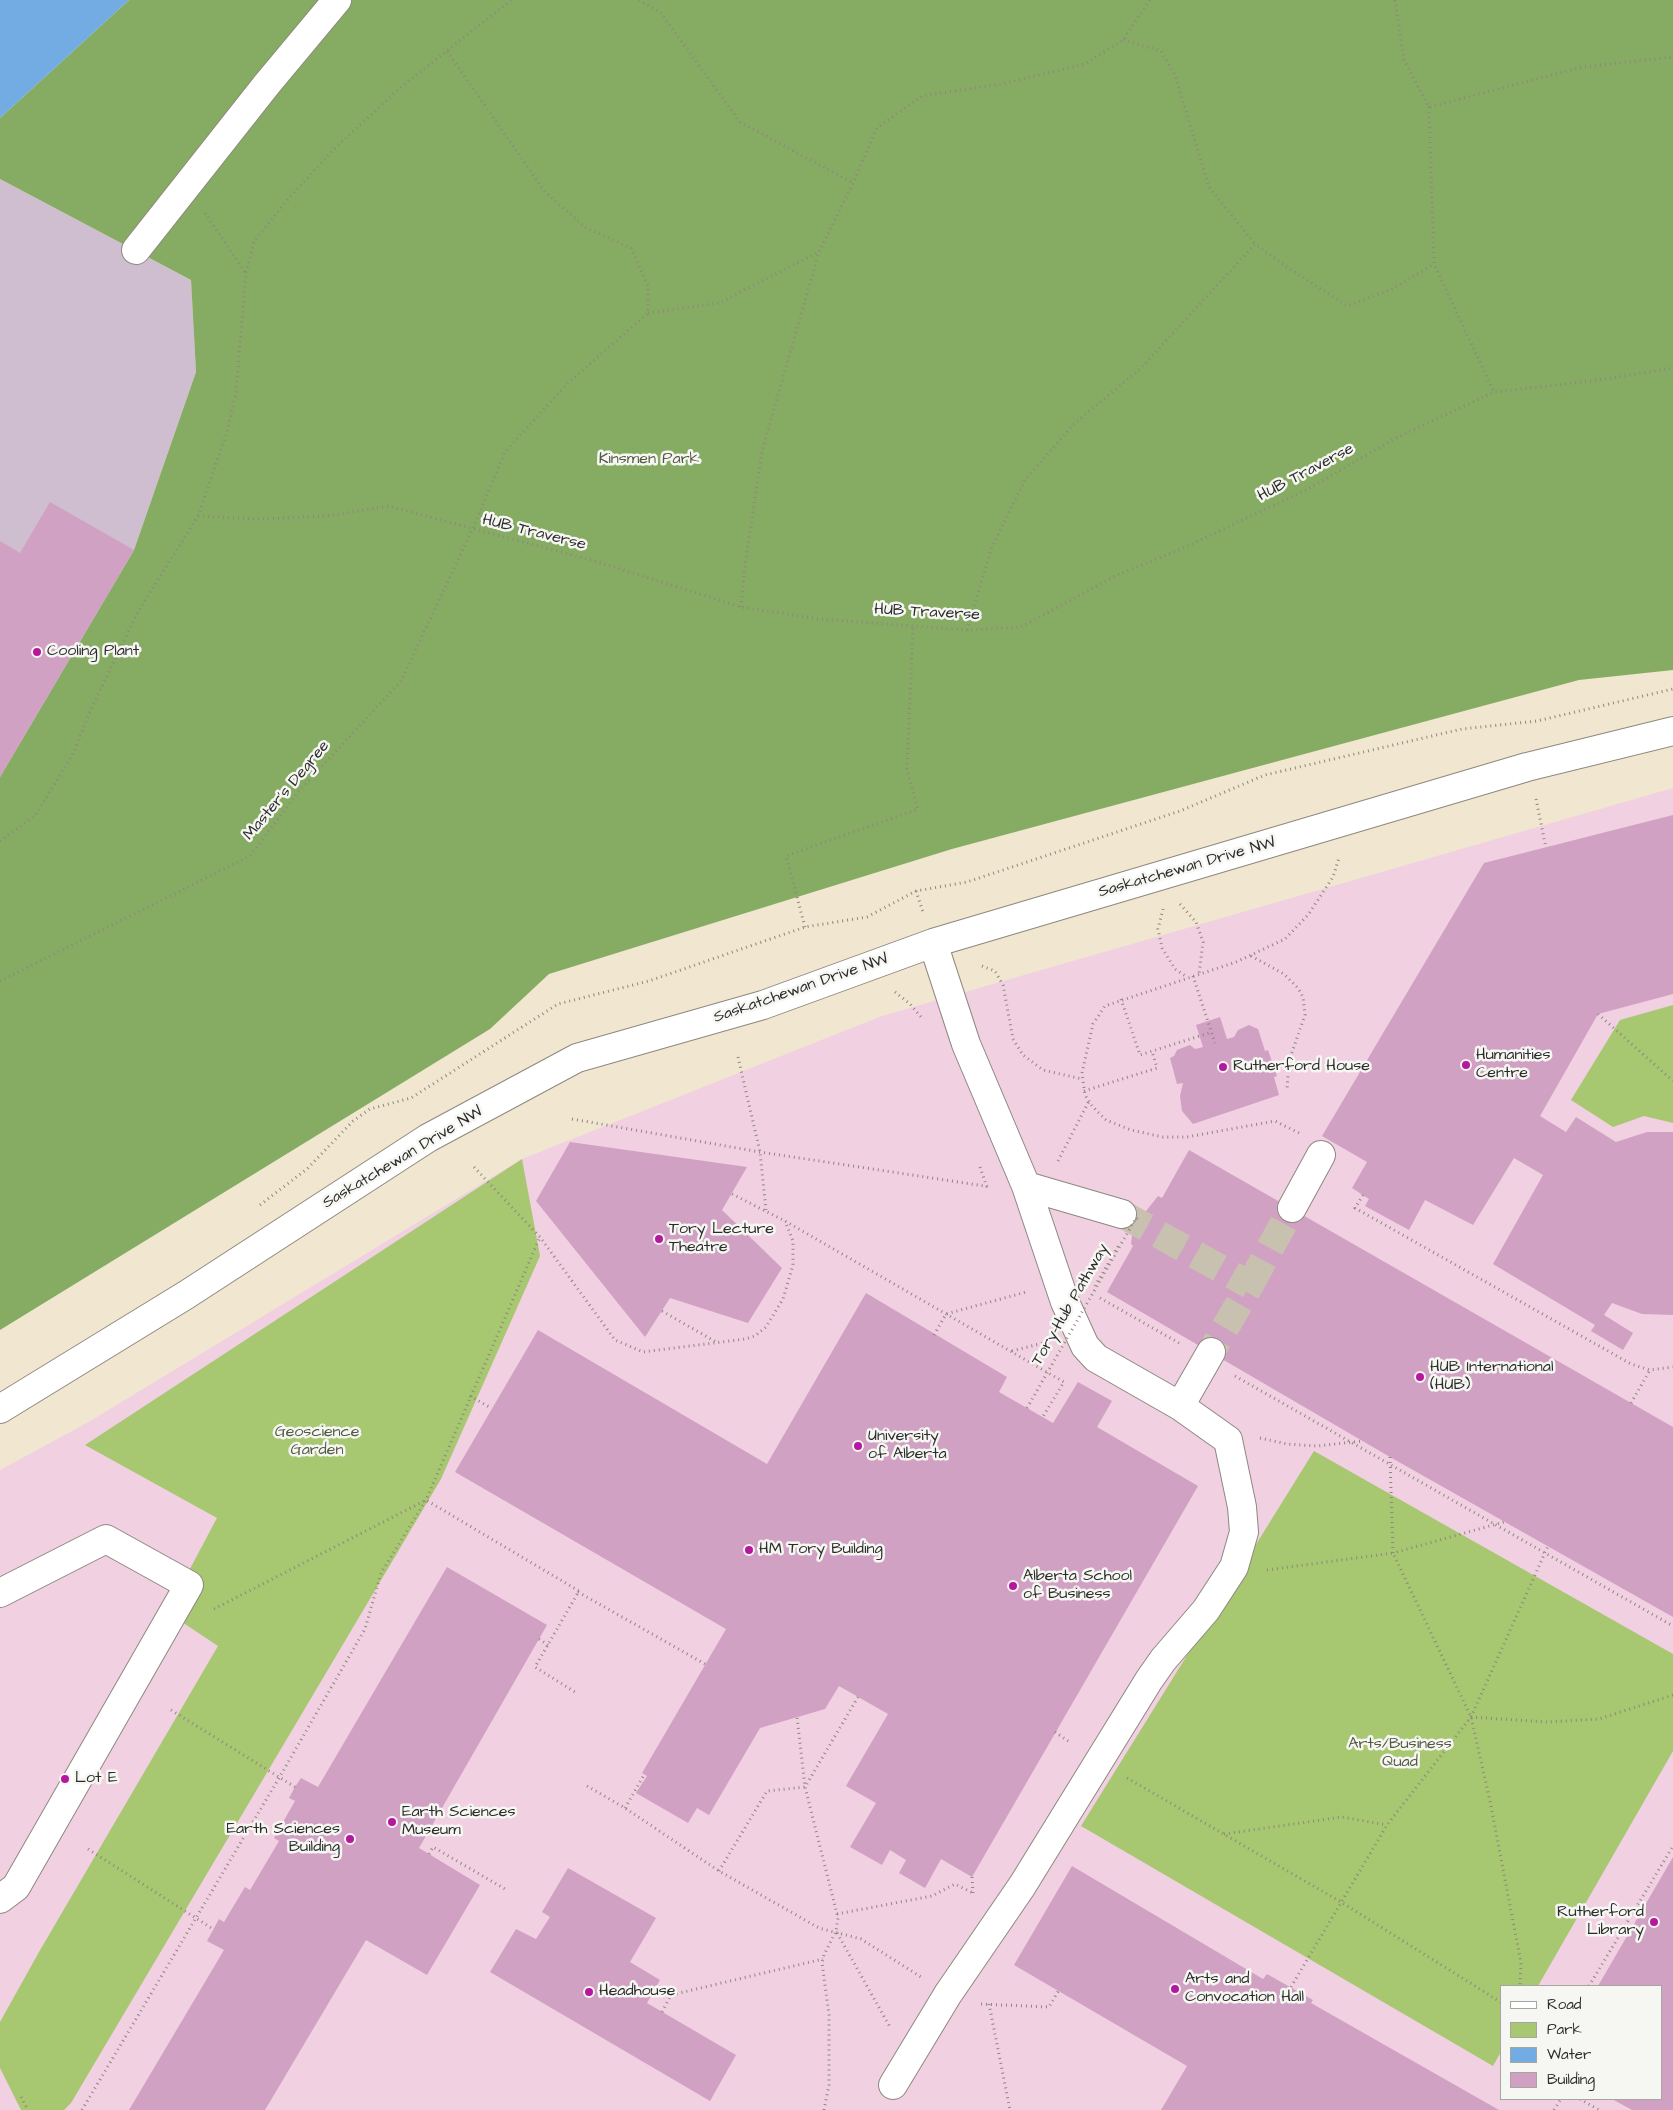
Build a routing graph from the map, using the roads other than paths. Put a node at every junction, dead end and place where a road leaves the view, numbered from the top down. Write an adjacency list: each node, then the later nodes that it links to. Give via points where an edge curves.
1 (337, 0): 2 (street)
2 (136, 250)
3 (1673, 731): 4 (street, Saskatchewan Drive NW, via 1527,767)
4 (933, 943): 6 (street, via 966,1044); 11 (street, Saskatchewan Drive NW, via 763,1006 577,1058 428,1138 186,1295)
5 (1321, 1155): 7 (street)
6 (1026, 1186): 8 (street); 10 (street, via 1065,1302 1085,1346 1096,1358)
7 (1292, 1208)
8 (1128, 1224)
9 (1219, 1361): 10 (street)
10 (1180, 1406): 14 (street, via 1228,1440 1244,1532 1234,1567 1206,1610 1163,1660 1097,1760 1022,1886 971,1957)
11 (0, 1409)
12 (0, 1593): 13 (street, via 106,1539 188,1585 16,1887)
13 (0, 1899)
14 (893, 2085)

